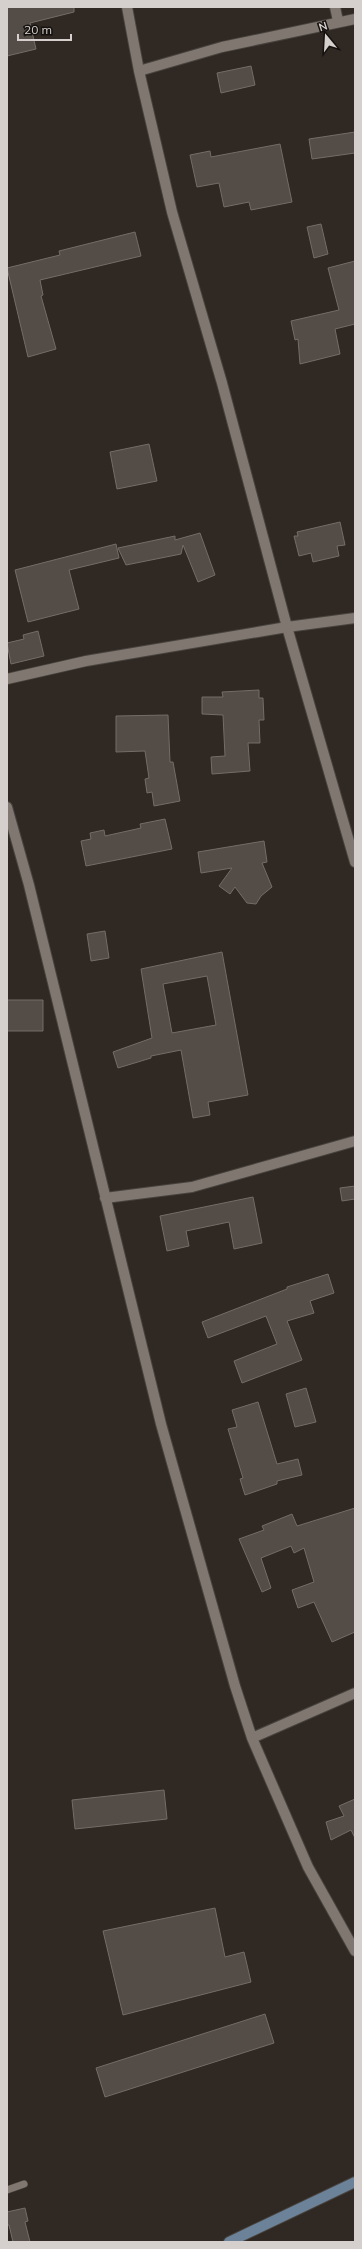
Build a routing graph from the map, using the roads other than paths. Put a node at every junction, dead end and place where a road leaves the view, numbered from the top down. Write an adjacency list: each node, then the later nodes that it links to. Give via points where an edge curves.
1 (127, 7): 5 (street)
2 (335, 7): 4 (street)
3 (355, 18): 4 (street)
4 (338, 21): 5 (street, via 222,47)
5 (139, 71): 7 (street, via 174,219 224,390)
6 (355, 618): 7 (street)
7 (287, 626): 8 (street, via 86,661); 10 (street)
8 (7, 679)
9 (7, 807): 12 (street, via 29,885)
10 (355, 862)
11 (355, 1141): 12 (street, via 192,1187)
12 (105, 1198): 14 (street, via 161,1424)
13 (355, 1693): 14 (street)
14 (252, 1738): 15 (street, via 308,1867)
15 (355, 1951)
16 (355, 2182): 19 (main road)
17 (24, 2184): 18 (lane)
18 (7, 2190)
19 (229, 2242)

